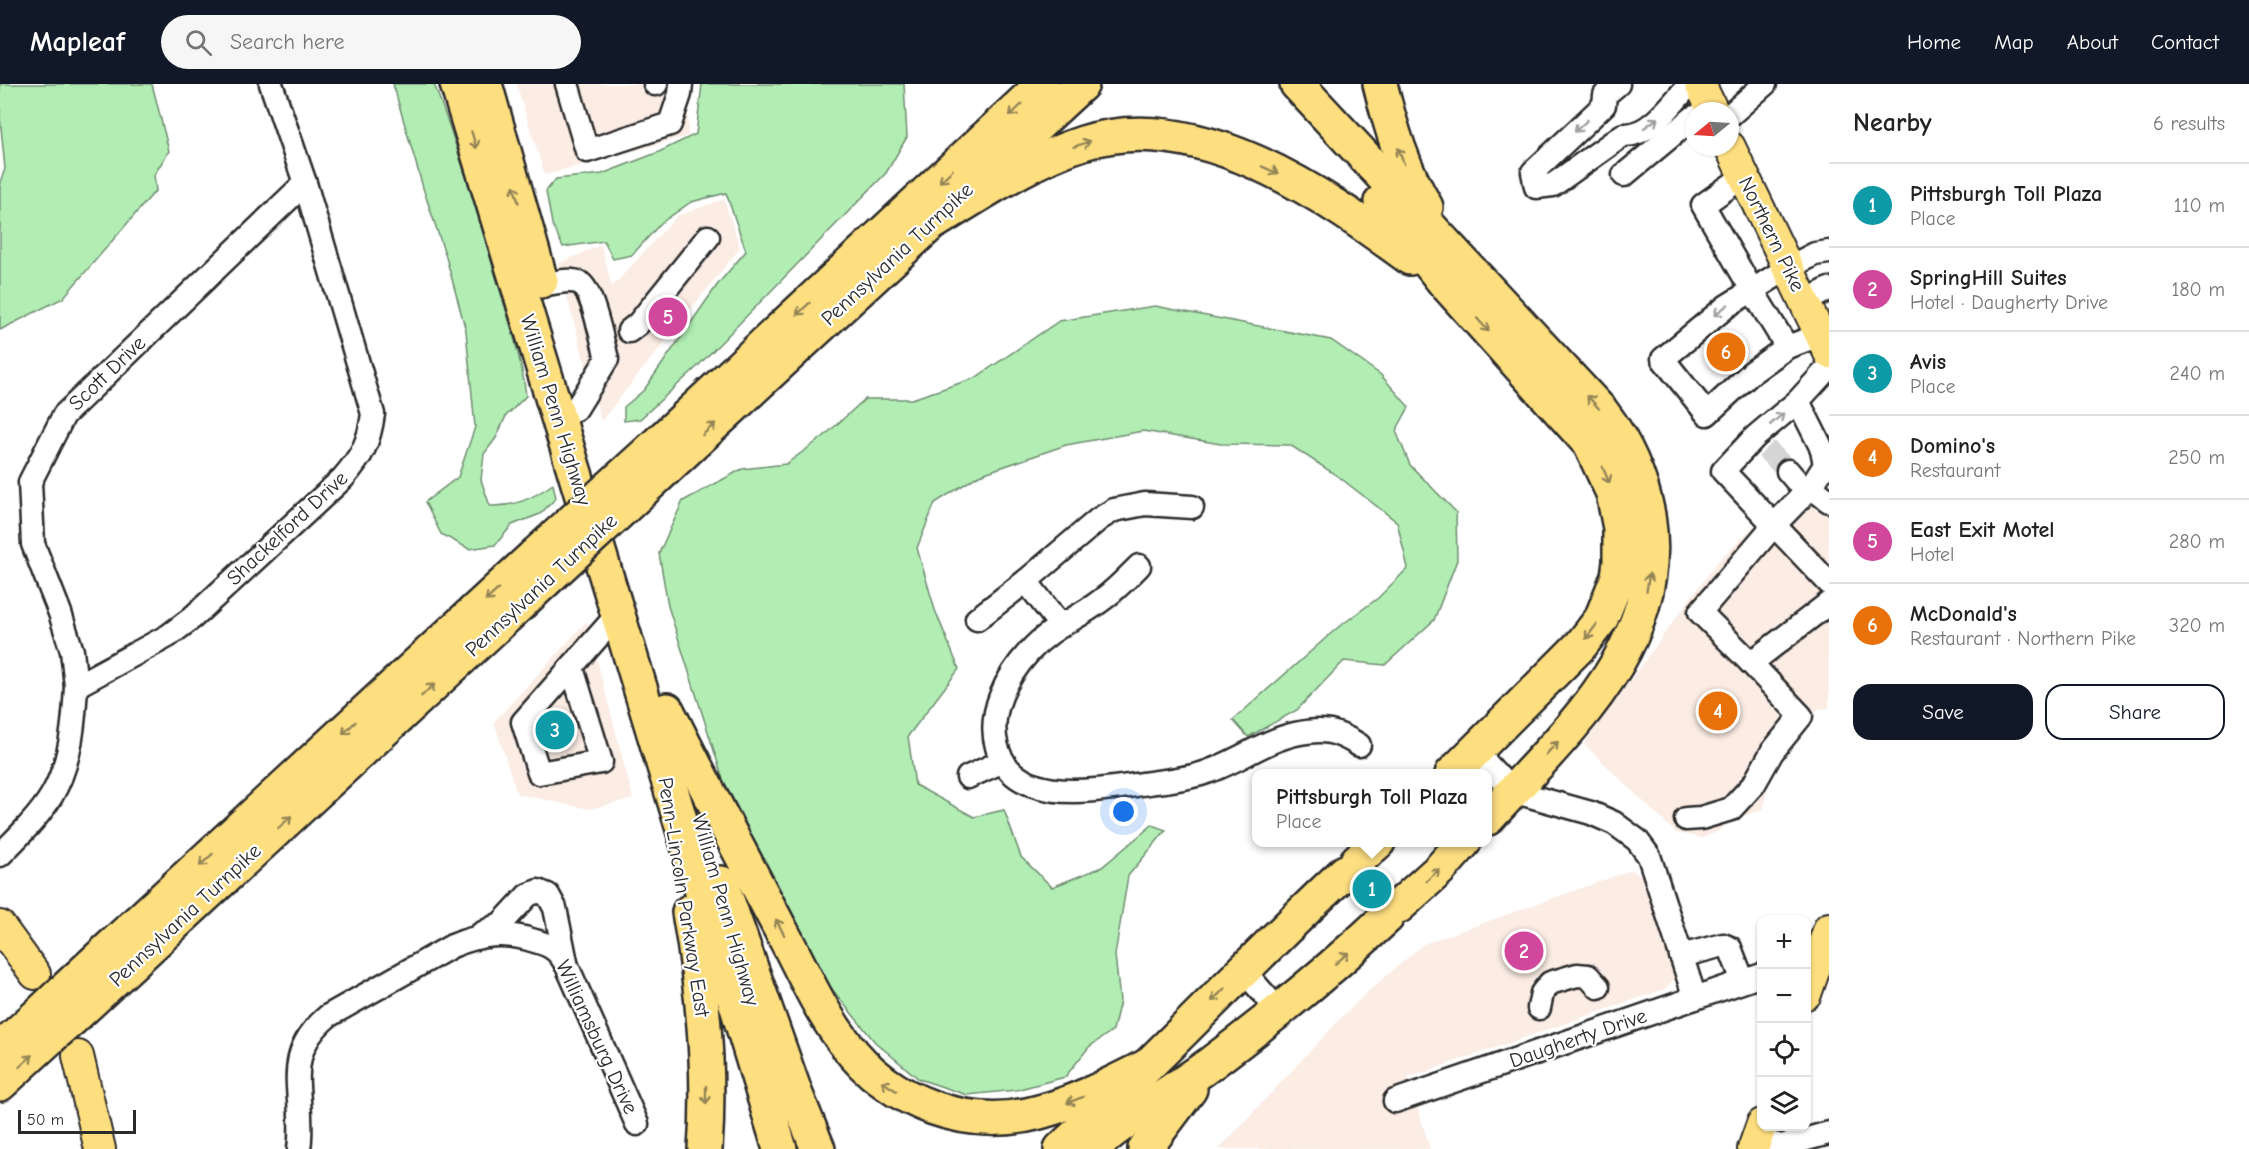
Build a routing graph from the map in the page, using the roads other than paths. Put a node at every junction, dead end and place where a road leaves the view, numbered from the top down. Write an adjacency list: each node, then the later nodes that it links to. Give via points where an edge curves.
1 (271, 84): 19 (street, Shackelford Drive)
2 (458, 84): 44 (highway, William Penn Highway, one-way to 44)
3 (485, 84): 25 (highway, William Penn Highway, one-way to 3)
4 (567, 84): 5 (street, via 587,151 670,124)
5 (681, 84)
6 (1043, 84): 34 (highway, Pennsylvania Turnpike, one-way to 34)
7 (1082, 84): 20 (highway, Pennsylvania Turnpike)
8 (1276, 84): 24 (highway)
9 (1297, 84): 24 (highway, via 1372,167)
10 (1380, 84): 24 (highway, one-way to 10, via 1430,213 1411,180 1392,131)
11 (1618, 84): 14 (street, one-way to 14, via 1605,95 1604,105 1533,172 1536,187 1553,184 1623,135 1631,136)
12 (1765, 84): 13 (street)
13 (1711, 102)
14 (1685, 111)
15 (1685, 122): 17 (street)
16 (1734, 156): 18 (main road, Northern Pike)
17 (1624, 175)
18 (1744, 176): 23 (main road, Northern Pike); 26 (street, via 1703,205)
19 (305, 183): 49 (street, Scott Drive, via 64,415 30,482 33,544 72,651); 49 (street, Shackelford Drive, via 373,414 370,437 360,459 192,618 168,636)
20 (926, 227): 24 (highway, one-way to 24, via 1066,149 1102,138 1155,134 1207,145 1270,169); 34 (highway, Pennsylvania Turnpike, one-way to 20)
21 (708, 237): 28 (street, via 638,324)
22 (1829, 252): 23 (street, via 1815,254)
23 (1788, 268): 26 (street); 27 (main road, Northern Pike)
24 (1453, 271): 52 (highway, one-way to 52, via 1590,444 1613,493 1621,544 1618,577 1601,619 1581,645); 57 (highway, one-way to 24, via 1584,712 1624,654 1646,593 1649,526 1641,484 1614,428)
25 (542, 285): 28 (street, via 579,282); 33 (highway, William Penn Highway)
26 (1752, 290): 30 (street); 30 (street, one-way to 30, via 1726,306 1664,359 1707,414 1751,373)
27 (1817, 296): 29 (main road, Northern Pike)
28 (617, 337): 33 (street)
29 (1825, 344): 30 (street)
30 (1787, 347)
31 (1829, 367): 32 (street)
32 (1798, 401): 36 (street, via 1826,465); 39 (street, one-way to 32, via 1723,471 1761,443)
33 (576, 409): 50 (highway, William Penn Highway)
34 (662, 456): 77 (highway, Pennsylvania Turnpike, bridge)
35 (1788, 471): 36 (street)
36 (1809, 489): 37 (street); 39 (street)
37 (1829, 501)
38 (1192, 507): 41 (street, via 1144,504 1114,510)
39 (1774, 525): 42 (street); 47 (street, via 1700,612)
40 (1140, 566): 46 (street, via 1098,603)
41 (1026, 581): 45 (street); 46 (street)
42 (1829, 583)
43 (1829, 603): 47 (street)
44 (618, 614): 48 (street); 53 (highway, William Penn Highway)
45 (976, 619)
46 (1060, 625): 54 (street, via 1029,652 1001,695 995,729)
47 (1751, 663): 59 (street, via 1801,716 1772,752 1754,784 1731,809)
48 (572, 668): 48 (street, via 523,722 539,773 601,762)
49 (76, 686): 62 (street, via 74,727 52,795)
50 (667, 710): 61 (highway, William Penn Highway); 81 (highway, one-way to 50, via 1043,1112 997,1118 933,1108 875,1076 828,1018)
51 (1359, 745): 54 (street, via 1334,731 1294,734 1197,775 1095,790 1047,790 1019,778)
52 (1475, 750): 55 (highway); 57 (street)
53 (660, 753): 89 (highway, Penn-Lincoln Parkway East, one-way to 89, via 705,1012); 90 (highway, William Penn Highway)
54 (1003, 761): 56 (street)
55 (1457, 769)
56 (968, 777)
57 (1512, 791): 58 (highway); 67 (street, via 1591,813 1614,823 1637,840 1649,856)
58 (1492, 814)
59 (1686, 819)
60 (1460, 847): 76 (highway, one-way to 60, via 1338,962)
61 (710, 851): 91 (highway, William Penn Highway); 92 (highway, Penn-Lincoln Parkway East)
62 (0, 855)
63 (1360, 859): 69 (highway)
64 (0, 926): 70 (main road)
65 (473, 937): 68 (street, Williamsburg Drive, via 507,934 528,938 557,951); 68 (street, via 502,923 528,895 538,891 548,895 555,908); 88 (street, Williamsburg Drive, via 328,1016 315,1027 305,1040 297,1067)
66 (1821, 948): 72 (main road)
67 (1681, 956): 71 (street, via 1723,945 1730,948); 74 (street)
68 (567, 966): 84 (street, Williamsburg Drive)
69 (1243, 970): 76 (street); 81 (highway, one-way to 81)
70 (35, 974)
71 (1752, 978): 74 (street, Daugherty Drive)
72 (1811, 979)
73 (1598, 987): 75 (street, via 1588,976 1577,975 1550,983 1542,993)
74 (1695, 998): 83 (street, Daugherty Drive)
75 (1539, 1008)
76 (1278, 1010): 80 (highway)
77 (57, 1015): 78 (highway, Pennsylvania Turnpike); 82 (highway, Pennsylvania Turnpike, one-way to 77)
78 (0, 1049)
79 (78, 1056): 87 (main road)
80 (1210, 1064): 94 (highway, via 1125,1121); 95 (highway)
81 (1147, 1066): 93 (highway)
82 (0, 1084)
83 (1395, 1101)
84 (637, 1124)
85 (1829, 1133): 86 (street, via 1781,1146)
86 (1757, 1137)
87 (100, 1149)
88 (299, 1149)
89 (705, 1149)
90 (780, 1149)
91 (795, 1149)
92 (818, 1149)
93 (1061, 1149)
94 (1091, 1149)
95 (1145, 1149)

